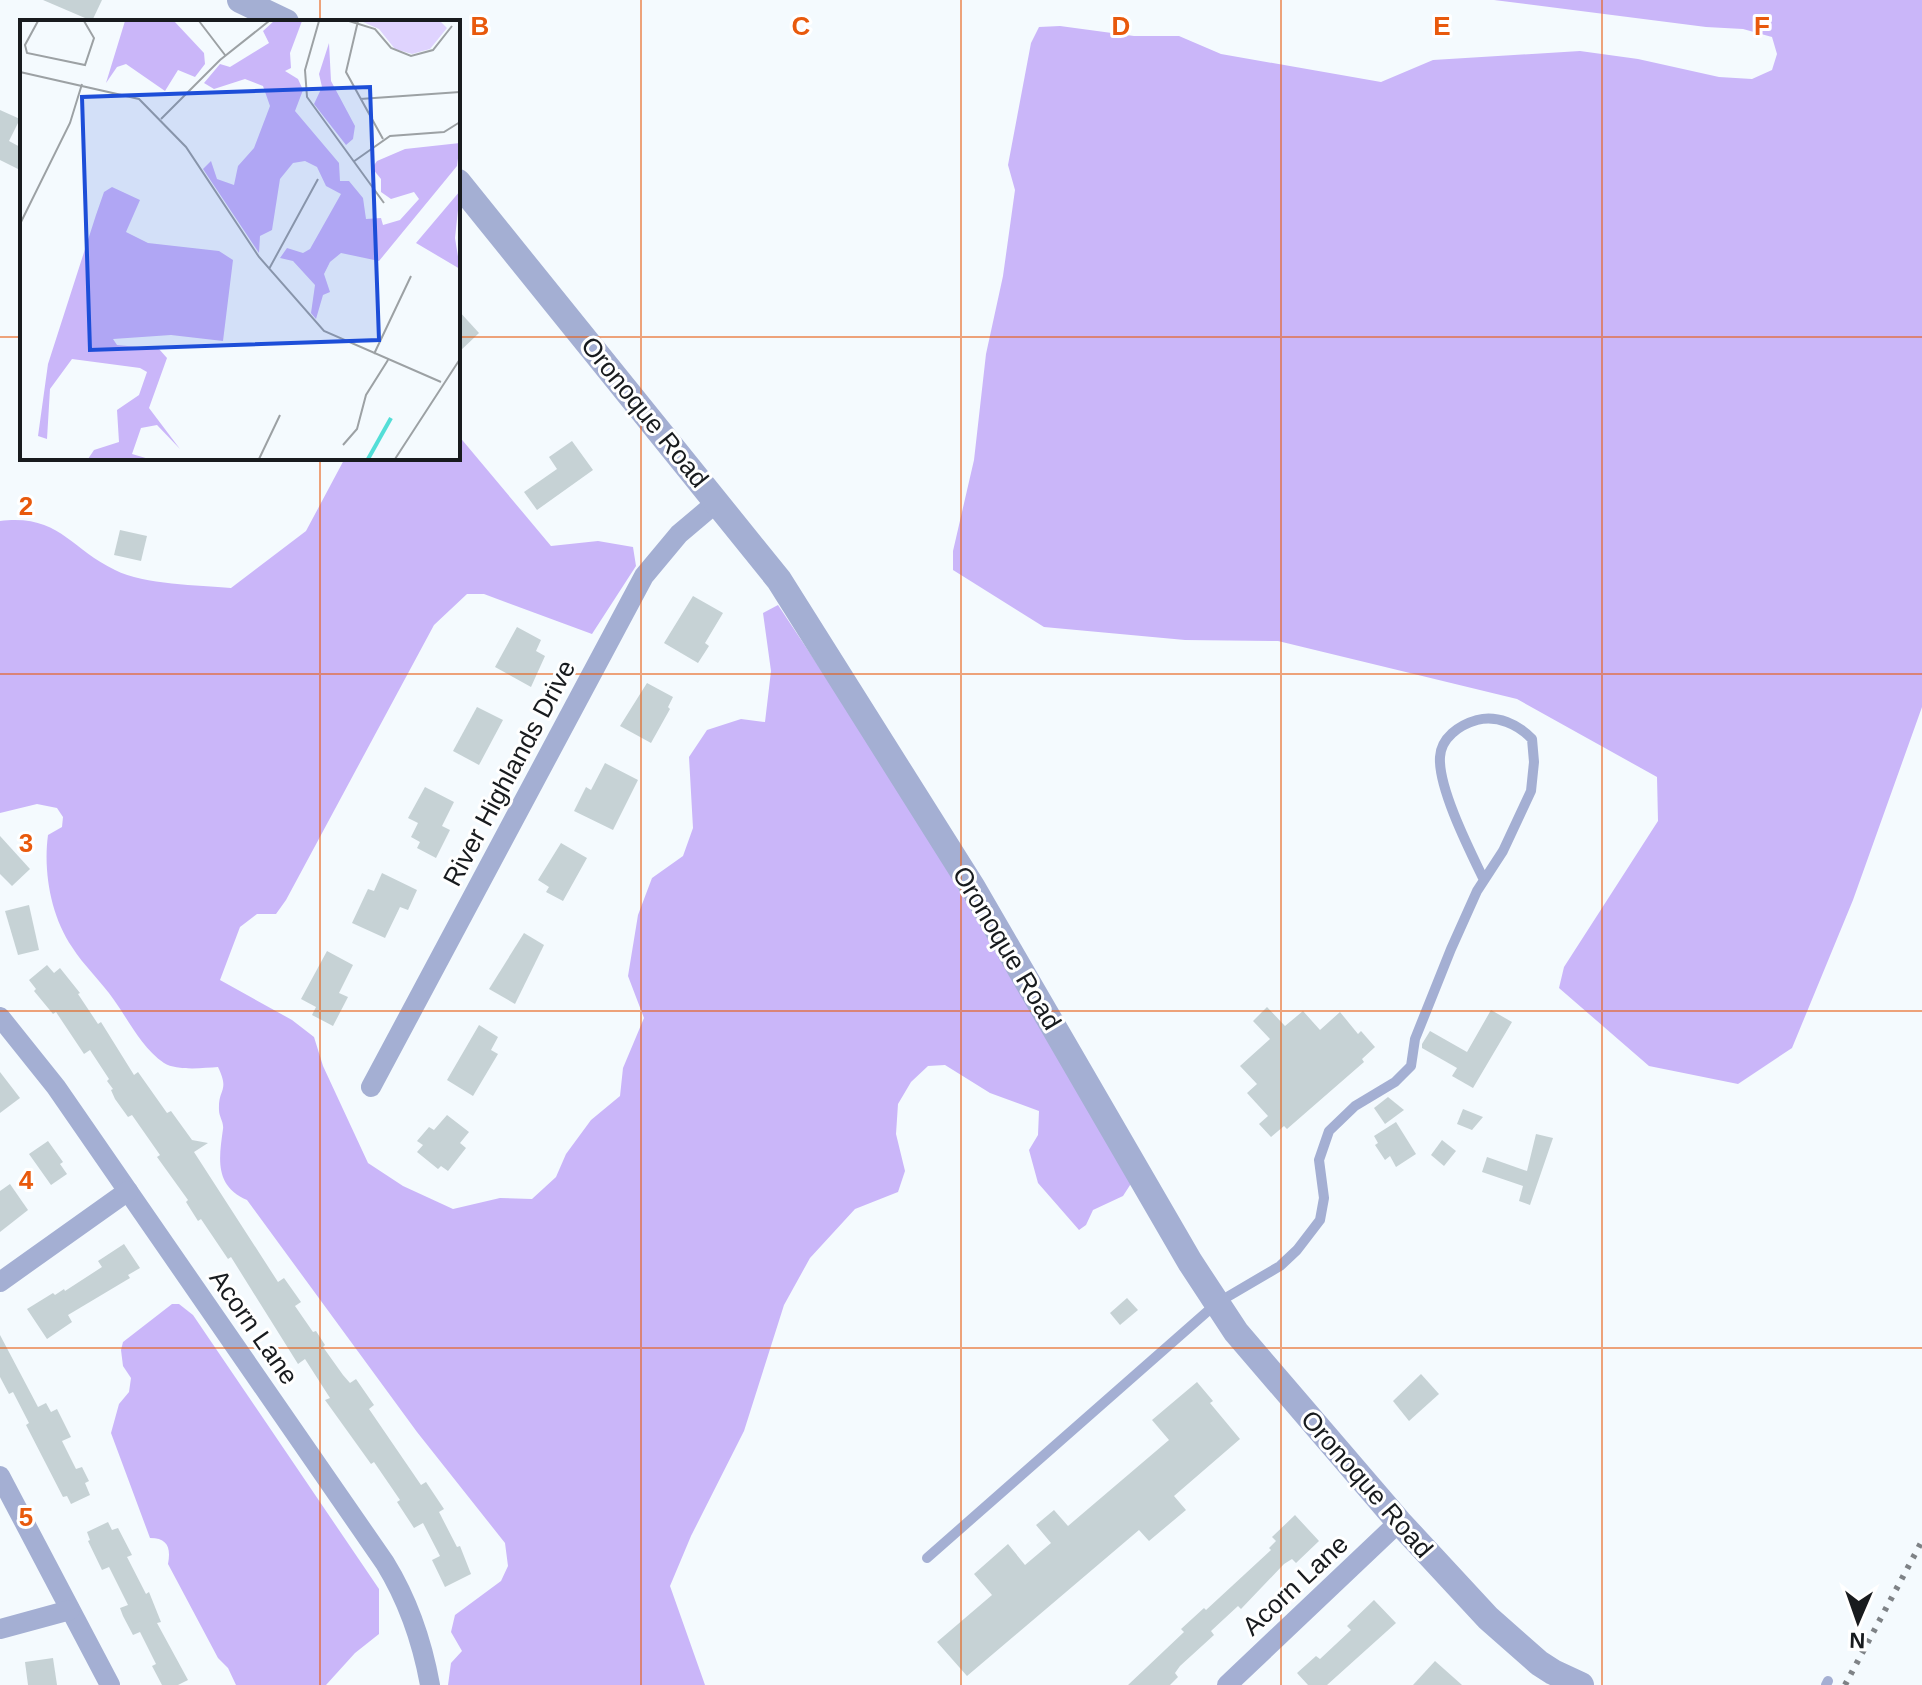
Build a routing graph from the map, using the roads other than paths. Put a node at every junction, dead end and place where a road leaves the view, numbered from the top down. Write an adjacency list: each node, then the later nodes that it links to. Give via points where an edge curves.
1 (240, 0): 2 (street)
2 (282, 20)
3 (460, 184): 4 (street, Oronoque Road)
4 (718, 501): 7 (street, River Highlands Drive, via 679,534 637,588); 10 (street, Oronoque Road, via 779,580 929,817)
5 (1484, 880): 5 (lane, via 1531,791 1534,762 1532,739 1491,717 1453,730 1440,756 1448,795); 10 (lane, via 1415,1039 1411,1066 1329,1131 1319,1160 1324,1198 1320,1220 1280,1266)
6 (0, 1017): 8 (street, Acorn Lane)
7 (371, 1087)
8 (128, 1191): 9 (street); 17 (street, Acorn Lane, via 400,1587 420,1636)
9 (0, 1282)
10 (1217, 1303): 12 (street, Oronoque Road, via 1254,1354); 13 (lane)
11 (0, 1476): 14 (street)
12 (1399, 1522): 18 (street, Acorn Lane); 19 (street, Oronoque Road, via 1521,1648)
13 (927, 1558)
14 (70, 1610): 15 (street); 16 (street)
15 (0, 1629)
16 (110, 1685)
17 (430, 1685)
18 (1227, 1685)
19 (1581, 1685)

